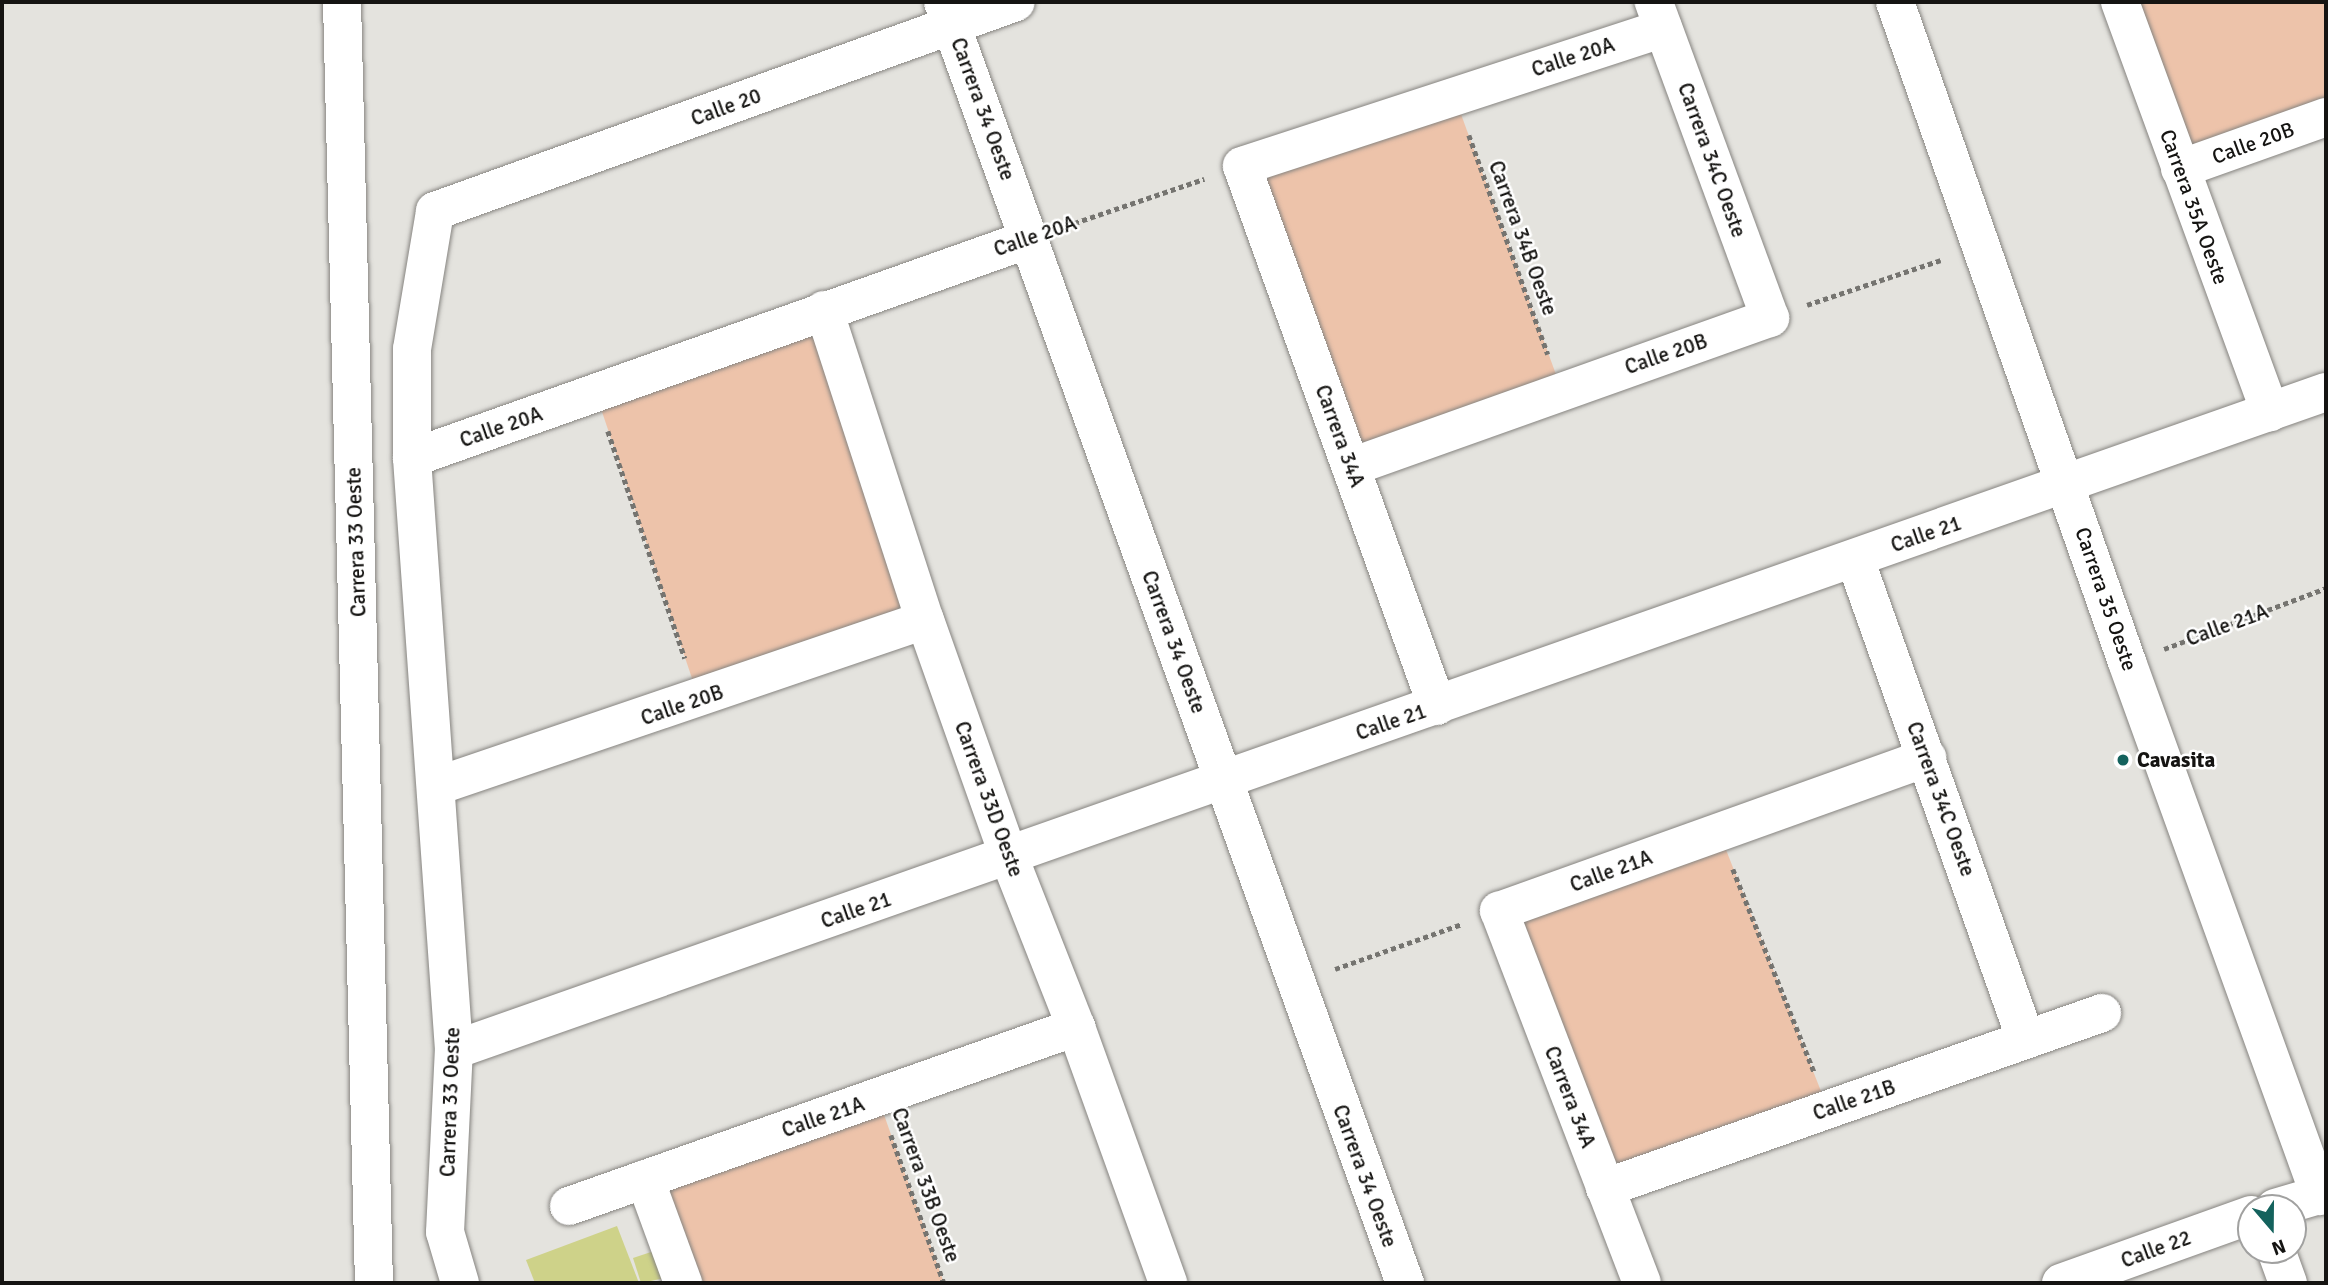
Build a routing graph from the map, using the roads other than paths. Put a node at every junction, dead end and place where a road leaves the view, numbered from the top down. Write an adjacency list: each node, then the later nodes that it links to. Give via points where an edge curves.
1 (342, 2): 37 (street, Carrera 33 Oeste)
2 (1016, 2): 5 (street, Calle 20)
3 (1895, 2): 18 (street, Carrera 35 Oeste)
4 (2120, 2): 9 (street, Carrera 35A Oeste)
5 (948, 13): 10 (street, Calle 20); 11 (street, Carrera 34 Oeste)
6 (1659, 15): 8 (street, Calle 20A, via 1454,95); 13 (street, Carrera 34C Oeste)
7 (2326, 117): 9 (street, Calle 20B)
8 (1242, 166): 17 (street, Carrera 34A)
9 (2180, 169): 15 (street, Carrera 35A Oeste)
10 (435, 211): 16 (street, Carrera 33 Oeste, via 412,348)
11 (1029, 239): 12 (street, Calle 20A); 23 (street, Carrera 34 Oeste)
12 (824, 310): 16 (street, Calle 20A); 20 (street, Carrera 33D Oeste)
13 (1770, 318): 17 (street, Calle 20B)
14 (2326, 392): 15 (street, Calle 21)
15 (2270, 412): 18 (street, Calle 21)
16 (412, 458): 24 (street, Carrera 33 Oeste)
17 (1351, 467): 21 (street, Carrera 34A)
18 (2067, 484): 19 (street, Calle 21); 33 (street, Carrera 35 Oeste, via 2127,662)
19 (1855, 559): 21 (street, Calle 21); 22 (street, Carrera 34C Oeste)
20 (925, 620): 24 (street, Calle 20B); 25 (street, Carrera 33D Oeste)
21 (1437, 706): 23 (street, Calle 21)
22 (1927, 758): 26 (street, Calle 21A); 29 (street, Carrera 34C Oeste)
23 (1223, 781): 25 (street, Calle 21); 41 (street, Carrera 34 Oeste)
24 (437, 786): 30 (street, Carrera 33 Oeste)
25 (1009, 857): 28 (street, Carrera 33D Oeste); 30 (street, Calle 21)
26 (1499, 911): 32 (street, Carrera 34A)
27 (2102, 1013): 29 (street, Calle 21B)
28 (1076, 1027): 31 (street, Calle 21A); 40 (street, Carrera 33D Oeste)
29 (2026, 1040): 32 (street, Calle 21B)
30 (454, 1050): 38 (street, Carrera 33 Oeste, via 445,1232)
31 (645, 1179): 34 (street, Calle 21A); 39 (street)
32 (1605, 1188): 42 (street, Carrera 34A)
33 (2323, 1195)
34 (569, 1206)
35 (2237, 1221): 43 (street, Calle 22)
36 (2281, 1264): 44 (street)
37 (374, 1283)
38 (460, 1283)
39 (683, 1283)
40 (1168, 1283)
41 (1405, 1283)
42 (1642, 1283)
43 (2061, 1283)
44 (2288, 1283)

